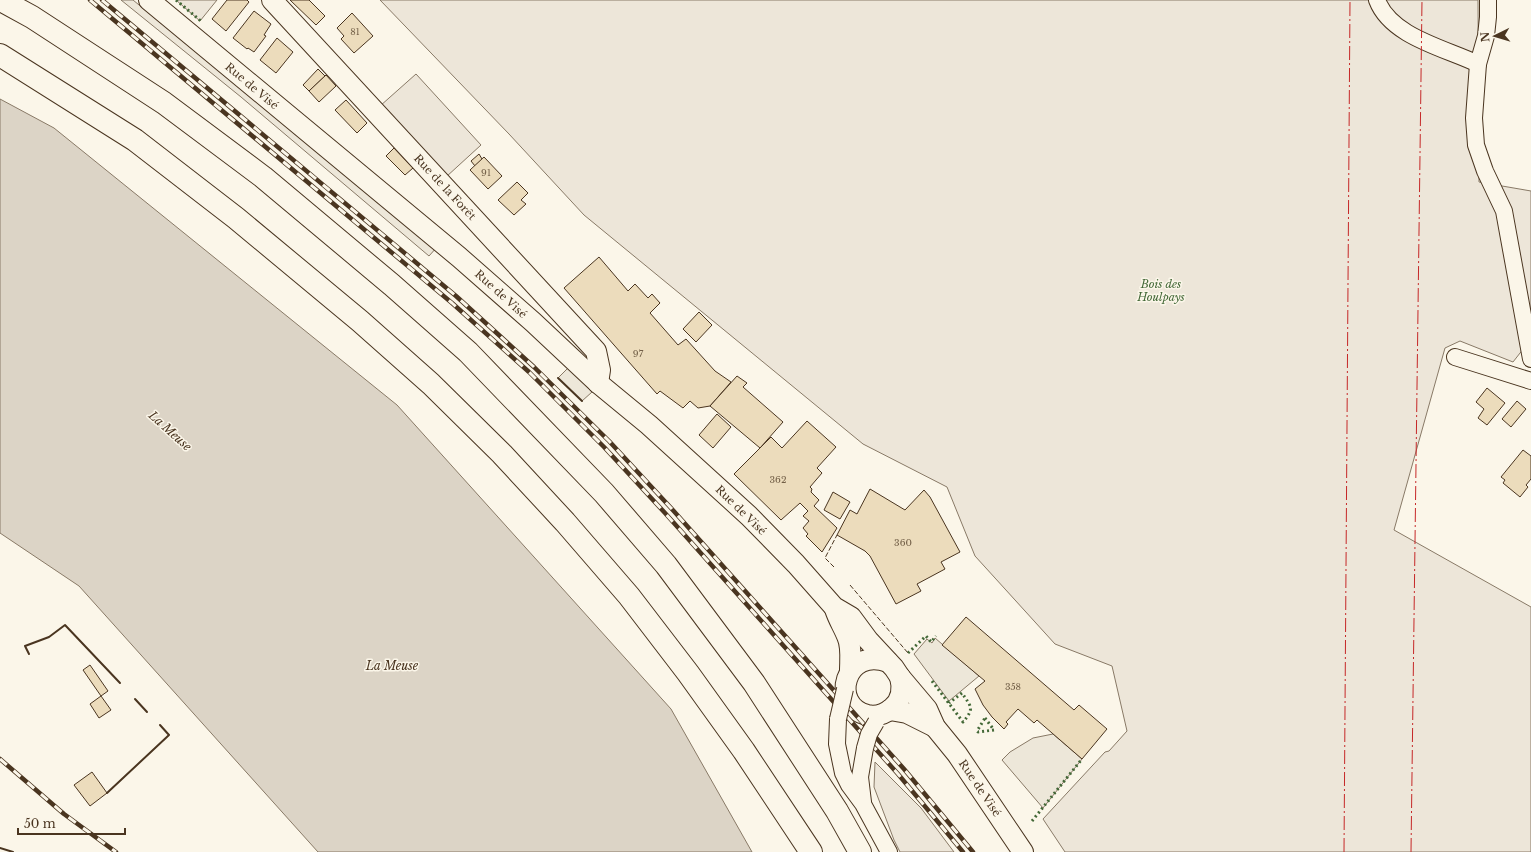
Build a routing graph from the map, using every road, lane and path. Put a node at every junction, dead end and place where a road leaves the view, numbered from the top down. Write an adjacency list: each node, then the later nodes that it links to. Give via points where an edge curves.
1 (1, 0): 19 (highway, via 32,17 164,103 257,173 468,352 604,493 666,566 762,695 837,811)
2 (149, 0): 11 (main road, Rue de Visé, via 459,257)
3 (272, 0): 11 (main road, Rue de la Forêt, via 596,351 600,370)
4 (1377, 0): 7 (street, via 1379,6 1401,29 1417,39)
5 (1488, 0): 7 (street, via 1486,36)
6 (0, 55): 18 (highway, via 134,140 236,218 360,321 436,389 560,516 629,596 744,751)
7 (1478, 64): 9 (street, via 1474,118 1476,145 1504,211)
8 (1455, 357): 10 (street)
9 (1531, 359)
10 (1531, 381)
11 (598, 383): 12 (main road, Rue de Visé, via 649,425 749,516)
12 (834, 607): 13 (main road, Rue de Visé, via 851,617); 14 (main road, Rue de Visé, via 850,649)
13 (894, 670): 14 (main road, via 879,660 869,659 859,663); 15 (main road, via 902,687 900,698 895,706); 16 (main road, Rue de Visé, via 927,709)
14 (848, 680): 15 (main road, Rue de Visé, via 851,704 859,711); 17 (street, bridge, via 838,719 837,744 840,763 849,785)
15 (879, 715): 16 (main road, Rue de Visé, via 907,713); 17 (street, bridge, via 864,748 860,777)
16 (935, 727): 21 (main road, Rue de Visé, via 957,754)
17 (863, 804): 20 (street)
18 (811, 852)
19 (860, 852)
20 (888, 852)
21 (1023, 852)

